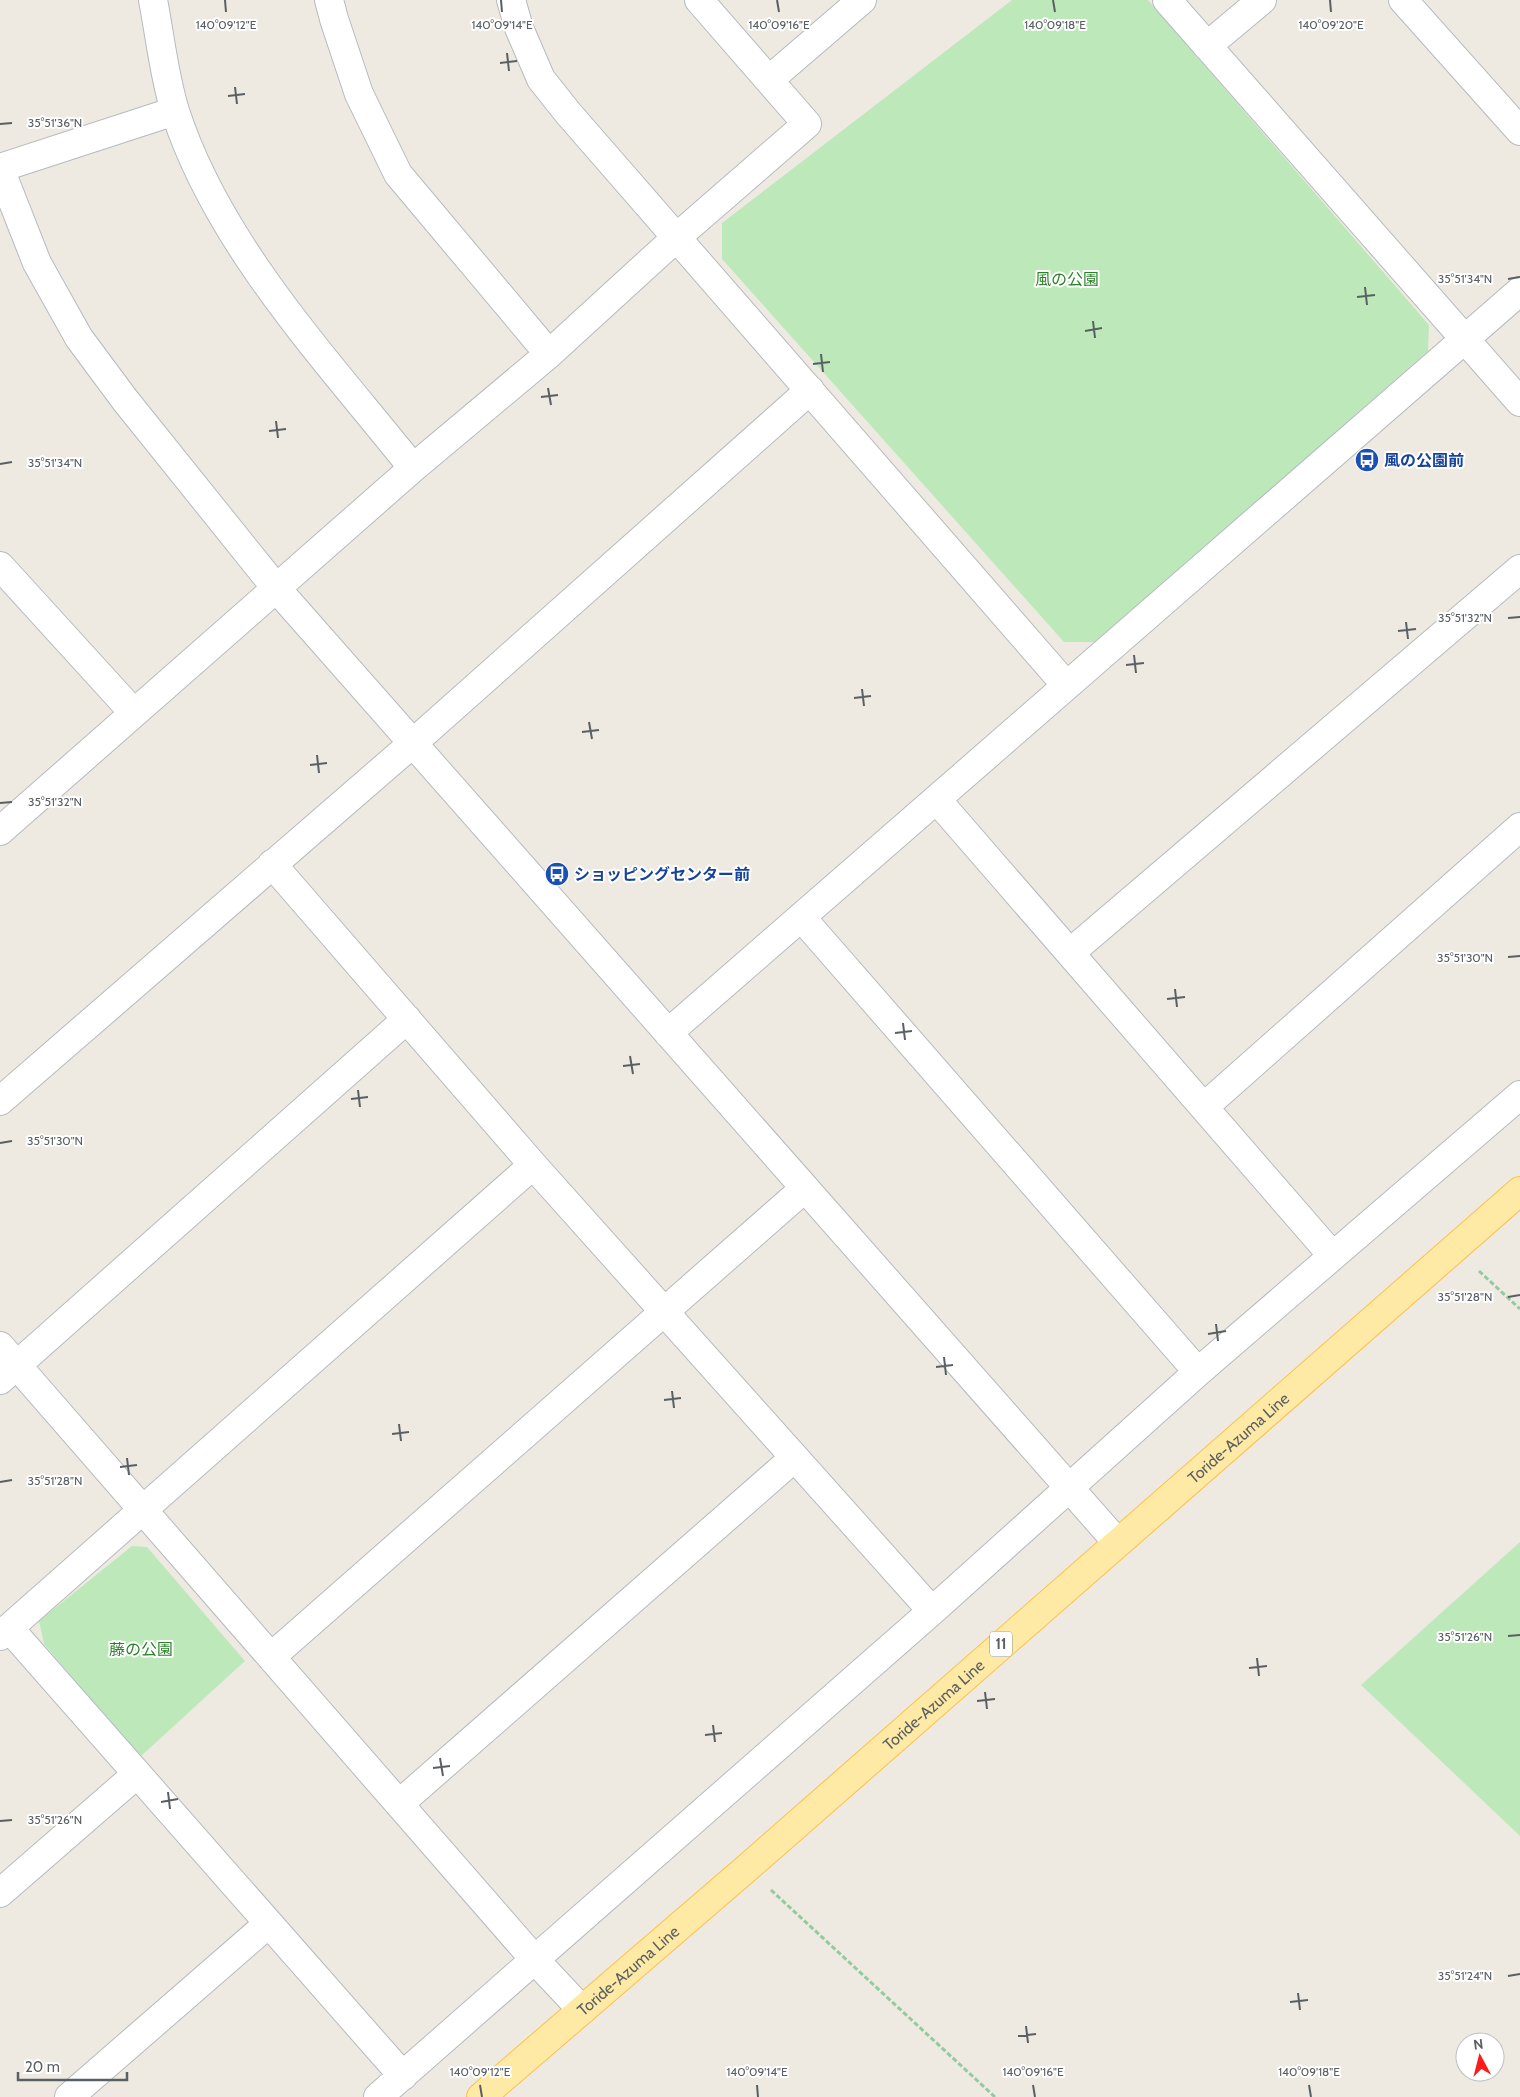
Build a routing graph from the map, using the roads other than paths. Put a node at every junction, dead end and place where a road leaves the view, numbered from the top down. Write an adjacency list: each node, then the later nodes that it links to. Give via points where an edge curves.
1 (153, 0): 11 (street)
2 (330, 0): 17 (street, via 359,94 398,174)
3 (511, 0): 14 (street, via 541,79)
4 (699, 0): 10 (street)
5 (862, 0): 10 (street)
6 (1166, 0): 9 (street)
7 (1262, 0): 9 (street)
8 (1403, 0): 12 (street)
9 (1207, 46): 16 (street)
10 (769, 80): 14 (street, via 807,124)
11 (175, 111): 13 (street); 20 (street, via 199,168 236,240 290,314)
12 (1520, 131)
13 (0, 169): 23 (street, via 37,263 79,338)
14 (677, 237): 17 (street); 18 (street)
15 (1520, 291): 16 (street)
16 (1465, 340): 19 (street); 24 (street)
17 (549, 354): 20 (street)
18 (810, 390): 24 (street); 26 (street)
19 (1520, 402)
20 (413, 468): 23 (street)
21 (0, 566): 25 (street)
22 (1520, 570): 32 (street)
23 (276, 588): 25 (street); 26 (street)
24 (1066, 685): 27 (street)
25 (133, 712): 29 (street)
26 (413, 743): 30 (street); 34 (street)
27 (937, 800): 31 (street); 32 (street)
28 (1520, 827): 37 (street)
29 (0, 830)
30 (272, 864): 33 (street); 35 (street)
31 (801, 917): 34 (street); 44 (street)
32 (1071, 952): 37 (street)
33 (407, 1019): 38 (street); 43 (street)
34 (668, 1033): 39 (street)
35 (4, 1090)
36 (1520, 1095): 41 (street)
37 (1204, 1107): 41 (street)
38 (532, 1165): 42 (street); 47 (street)
39 (805, 1188): 42 (street); 46 (street)
40 (1520, 1191): 48 (main road, Toride-Azuma Line / 11)
41 (1332, 1255): 44 (street)
42 (664, 1312): 45 (street); 51 (street)
43 (6, 1364): 47 (street)
44 (1198, 1372): 46 (street)
45 (794, 1458): 49 (street); 53 (street)
46 (1068, 1487): 48 (street); 49 (street)
47 (144, 1511): 50 (street); 51 (street)
48 (1117, 1542): 57 (main road, Toride-Azuma Line / 11)
49 (932, 1611): 56 (street)
50 (4, 1632): 52 (street)
51 (271, 1657): 53 (street)
52 (137, 1774): 54 (street); 55 (street)
53 (399, 1804): 56 (street)
54 (0, 1893)
55 (268, 1924): 58 (street); 59 (street)
56 (535, 1960): 57 (street); 58 (street)
57 (582, 2010): 61 (main road, Toride-Azuma Line / 11)
58 (403, 2076): 60 (street)
59 (70, 2097)
60 (378, 2097)
61 (481, 2097)

